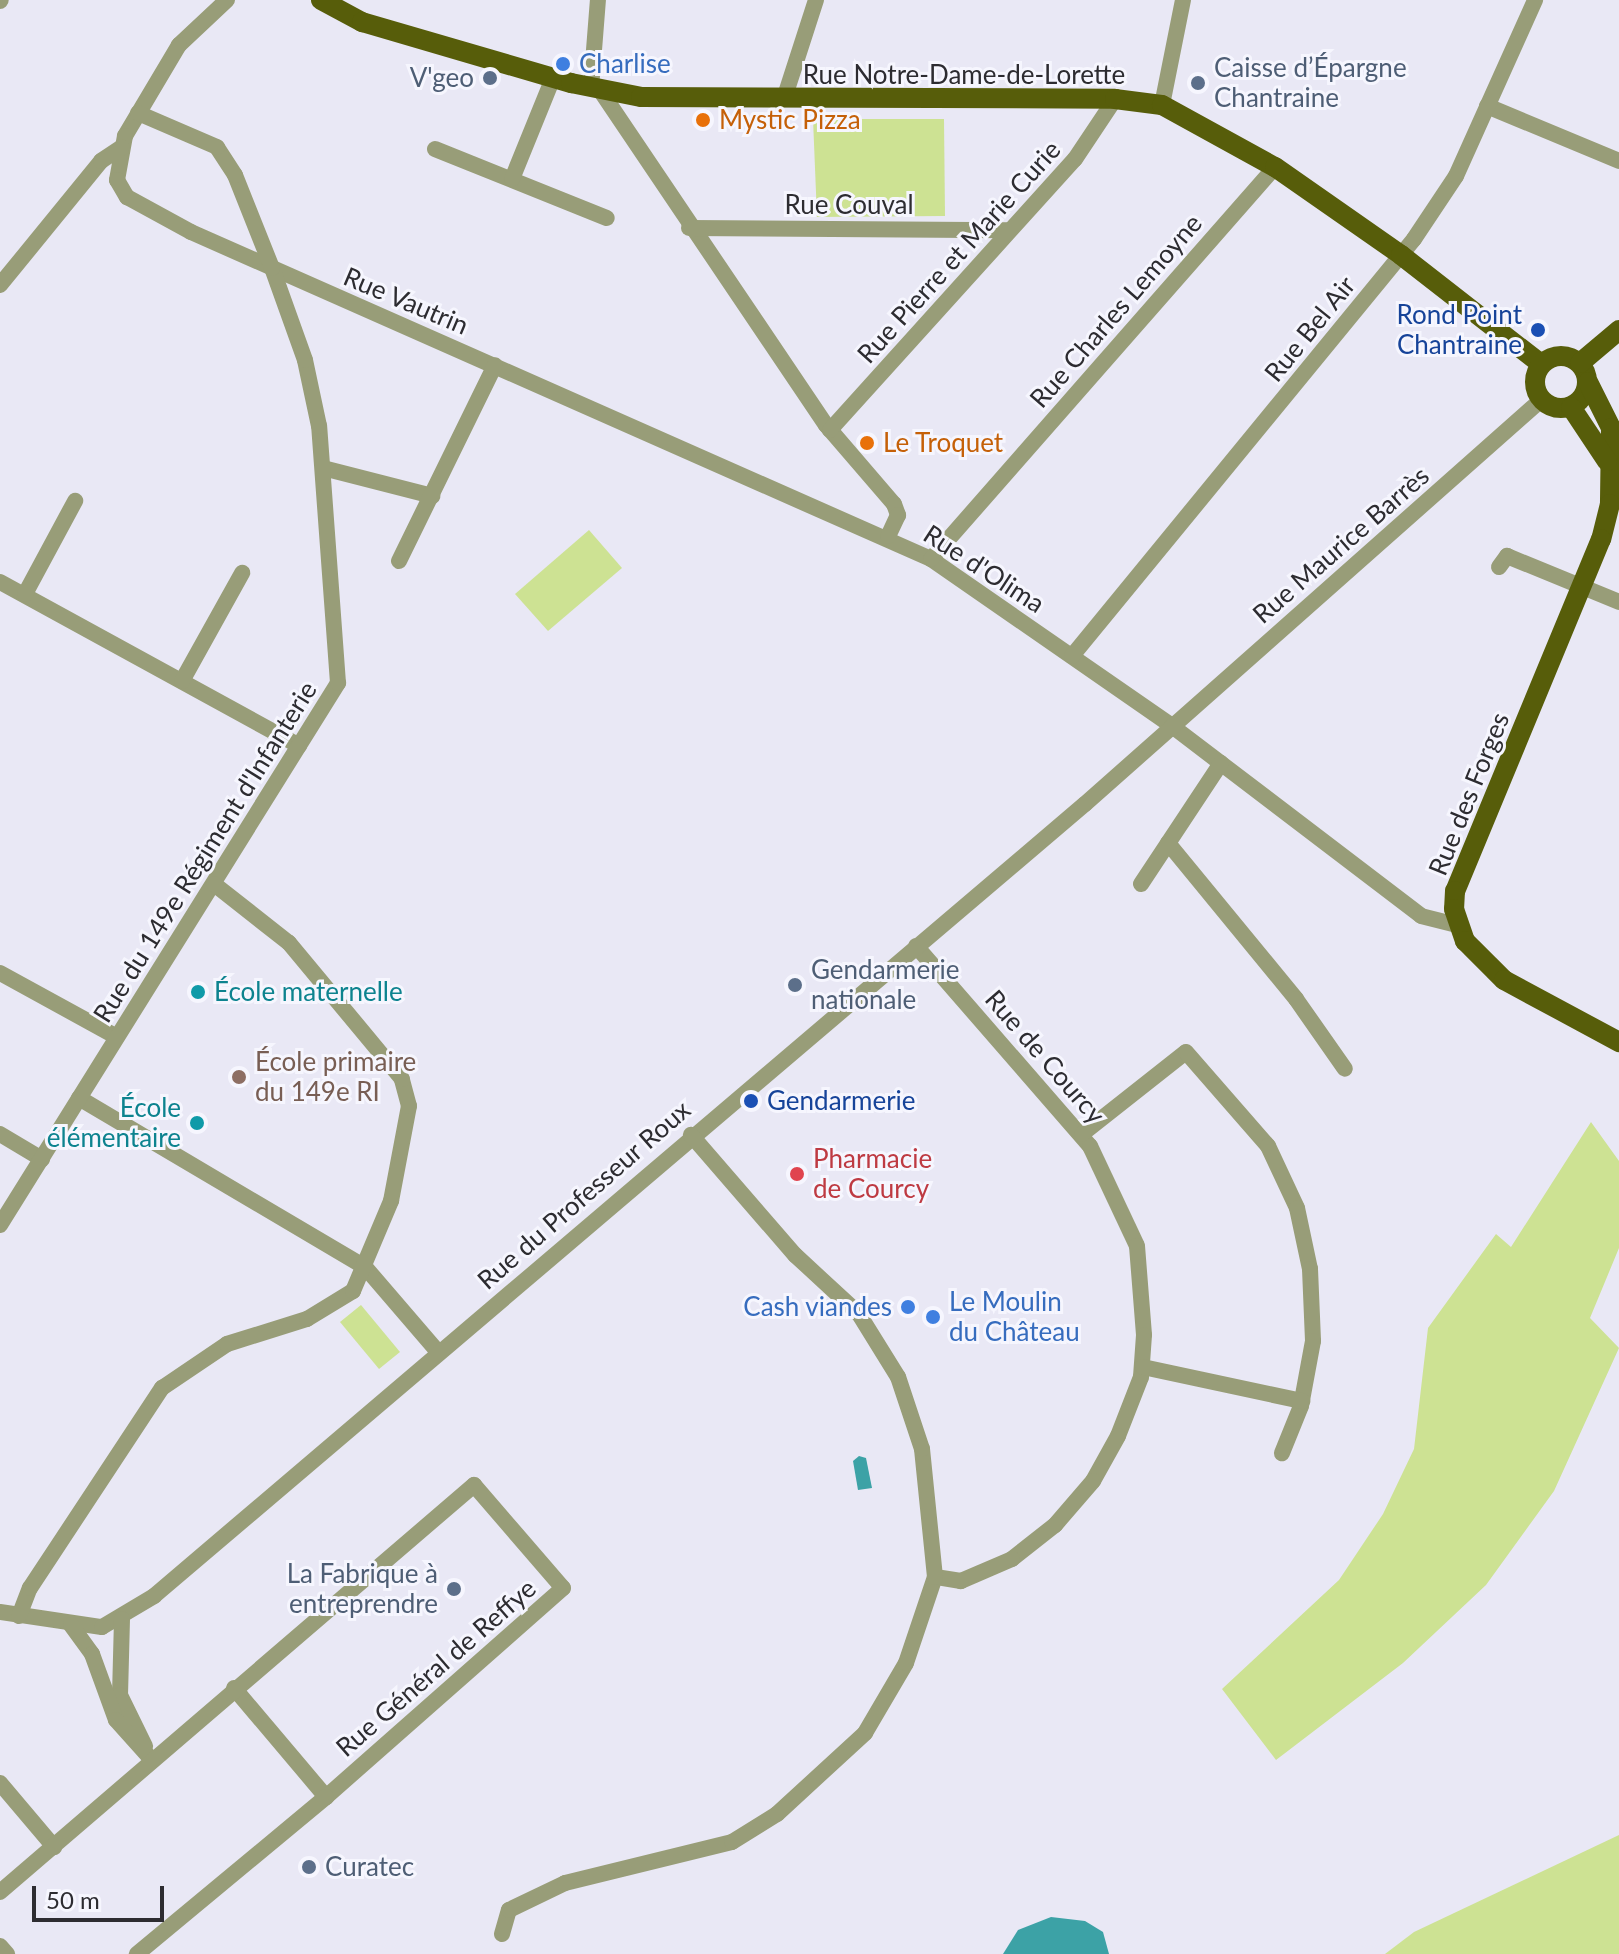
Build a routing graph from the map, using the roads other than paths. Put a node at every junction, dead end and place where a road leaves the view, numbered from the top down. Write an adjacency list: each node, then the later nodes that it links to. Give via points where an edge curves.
1 (227, 0): 13 (street, Rue Vautrin, via 179,45)
2 (321, 0): 7 (main road, Rue Notre-Dame-de-Lorette, via 362,22)
3 (598, 0): 8 (street)
4 (816, 0): 9 (street)
5 (1183, 0): 11 (street)
6 (1535, 0): 12 (street, Rue Bel Air)
7 (553, 78): 8 (main road, Rue Notre-Dame-de-Lorette); 18 (street)
8 (596, 89): 9 (main road, Rue Notre-Dame-de-Lorette, via 641,97); 20 (street, Rue d'Olima)
9 (784, 99): 10 (main road, Rue Notre-Dame-de-Lorette)
10 (1115, 99): 11 (main road, Rue Notre-Dame-de-Lorette); 21 (street, Rue Pierre et Marie Curie, via 1075,159)
11 (1162, 105): 17 (main road, Rue Notre-Dame-de-Lorette)
12 (1487, 106): 16 (street); 22 (street, Rue Bel Air, via 1456,176)
13 (138, 113): 14 (street, Rue Vautrin); 23 (street, Rue du 149e Régiment d'Infanterie, via 217,147 235,175)
14 (122, 147): 23 (street, Rue Vautrin, via 117,180 127,197); 24 (street, via 101,161)
15 (435, 149): 18 (street)
16 (1619, 161)
17 (1275, 167): 22 (main road, Rue Notre-Dame-de-Lorette); 39 (street, Rue Charles Lemoyne)
18 (512, 179): 19 (street)
19 (607, 218)
20 (689, 228): 21 (street, Rue Couval); 32 (street, Rue d'Olima)
21 (1008, 230): 32 (street, Rue Pierre et Marie Curie)
22 (1401, 255): 26 (main road, Rue Notre-Dame-de-Lorette); 47 (street, Rue Bel Air)
23 (272, 268): 27 (street, Rue Vautrin); 35 (street, Rue du 149e Régiment d'Infanterie, via 305,360)
24 (0, 285)
25 (1619, 330): 28 (main road)
26 (1541, 364): 28 (main road, via 1560,355); 29 (main road, via 1534,381)
27 (495, 365): 36 (street); 38 (street, Rue Vautrin)
28 (1584, 373): 30 (main road, via 1583,397); 31 (main road)
29 (1541, 400): 30 (main road, via 1555,408); 49 (street, Rue Maurice Barrès)
30 (1571, 407): 33 (main road, Rue des Forges)
31 (1615, 428): 33 (street); 34 (main road, Rue des Forges)
32 (830, 430): 38 (street, Rue d'Olima, via 894,504 898,515)
33 (1588, 430): 34 (main road, Rue des Forges)
34 (1607, 461): 44 (main road, Rue des Forges, via 1610,504)
35 (323, 468): 36 (street); 50 (street, Rue du 149e Régiment d'Infanterie, via 338,683)
36 (432, 496): 40 (street)
37 (75, 501): 45 (street)
38 (888, 536): 39 (street, Rue d'Olima)
39 (931, 559): 47 (street, Rue d'Olima)
40 (399, 561)
41 (1499, 567): 44 (street, via 1507,556)
42 (242, 573): 48 (street)
43 (0, 582): 45 (street)
44 (1585, 585): 46 (street); 55 (main road, Rue des Forges, via 1455,891)
45 (25, 594): 48 (street)
46 (1619, 602)
47 (1072, 656): 49 (street, Rue d'Olima)
48 (182, 681): 50 (street)
49 (1172, 726): 51 (street, Rue d'Olima); 56 (street, Rue du Professeur Roux)
50 (299, 746): 53 (street, Rue du 149e Régiment d'Infanterie)
51 (1221, 763): 52 (street); 55 (street, Rue d'Olima, via 1421,916)
52 (1168, 843): 54 (street); 60 (street, via 1296,999)
53 (214, 884): 58 (street, Rue du 149e Régiment d'Infanterie); 67 (street, via 289,943 402,1079 409,1106 402,1151 391,1201)
54 (1141, 884)
55 (1457, 925): 59 (main road, via 1476,955 1504,980)
56 (916, 946): 63 (street, Rue de Courcy); 64 (street, Rue du Professeur Roux)
57 (0, 973): 58 (street)
58 (117, 1037): 61 (street, Rue du 149e Régiment d'Infanterie)
59 (1619, 1042)
60 (1345, 1069)
61 (79, 1098): 65 (street, Rue du 149e Régiment d'Infanterie); 67 (street)
62 (0, 1134): 65 (street)
63 (1082, 1134): 69 (street, Rue de Courcy, via 1137,1246); 70 (street, via 1186,1052 1268,1146 1297,1208 1310,1269 1313,1341)
64 (691, 1135): 68 (street, Rue du Professeur Roux); 72 (street, via 795,1255 859,1314 898,1377 922,1449)
65 (42, 1159): 66 (street, Rue du 149e Régiment d'Infanterie)
66 (3, 1215)
67 (365, 1267): 68 (street); 74 (street, via 353,1291 307,1319 227,1344 162,1388 30,1588)
68 (439, 1353): 75 (street, Rue du Professeur Roux)
69 (1143, 1367): 70 (street); 72 (street, Rue de Courcy, via 1105,1458 1055,1525 1012,1559 961,1581)
70 (1302, 1401): 71 (street)
71 (1282, 1453)
72 (935, 1577): 83 (street, via 906,1663 865,1733 777,1814 732,1842 565,1883 509,1910)
73 (0, 1612): 74 (street, Rue du Professeur Roux)
74 (19, 1616): 76 (street, Rue du Professeur Roux)
75 (122, 1619): 76 (street, Rue du Professeur Roux, via 102,1627); 78 (street, via 120,1695)
76 (71, 1625): 78 (street, via 92,1654 116,1720)
77 (234, 1688): 78 (street, Rue Général de Reffye); 80 (street); 80 (street, Rue Général de Reffye, via 474,1485 563,1588)
78 (151, 1759): 81 (street, Rue Général de Reffye)
79 (0, 1783): 81 (street)
80 (326, 1797): 86 (street, Rue Général de Reffye)
81 (54, 1847): 82 (street, Rue Général de Reffye)
82 (0, 1892)
83 (502, 1934)
84 (0, 1946): 85 (street)
85 (7, 1954)
86 (137, 1954)

